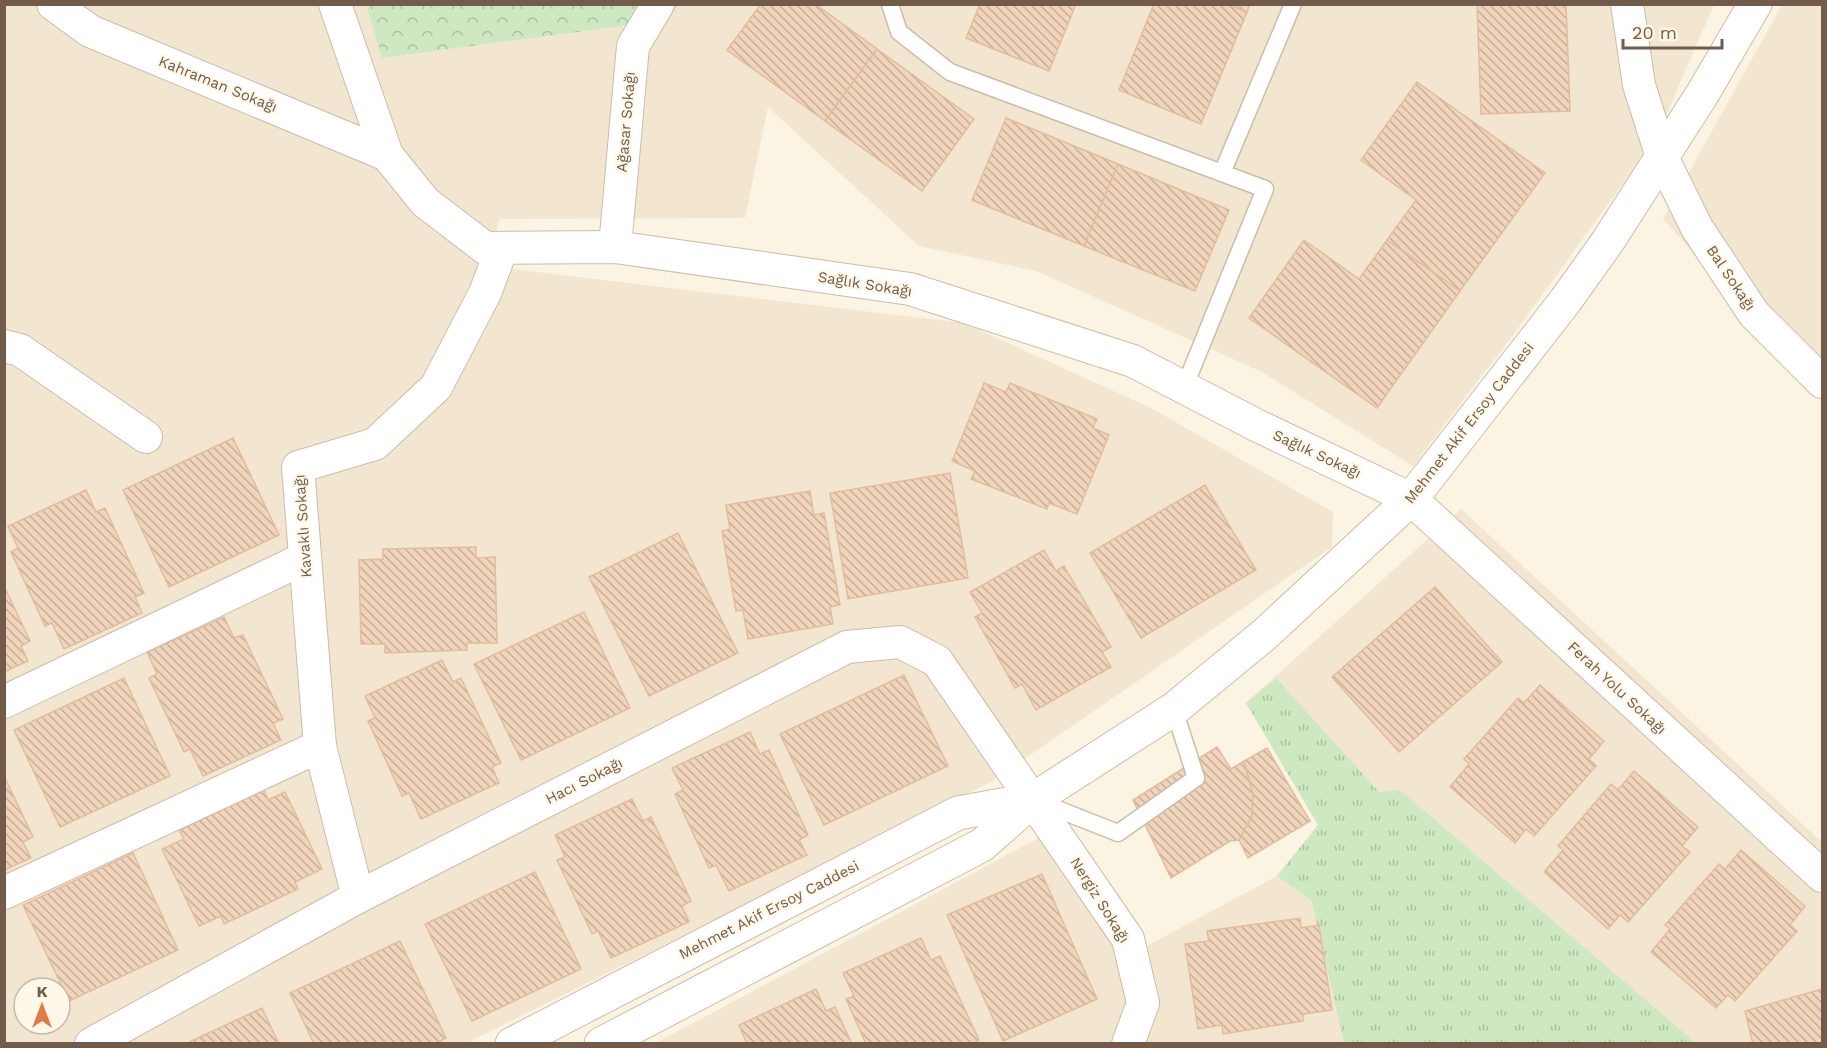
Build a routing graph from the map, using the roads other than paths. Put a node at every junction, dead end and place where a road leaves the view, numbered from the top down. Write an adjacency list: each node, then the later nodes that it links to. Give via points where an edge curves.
1 (53, 4): 8 (street, Kahraman Sokağı, via 90,31)
2 (335, 4): 8 (street)
3 (658, 4): 11 (street, Ağasar Sokağı, via 633,46)
4 (890, 4): 10 (lane, via 899,32 950,72)
5 (1293, 4): 10 (lane)
6 (1627, 4): 9 (street, Bal Sokağı, via 1639,85)
7 (1755, 4): 9 (main road, Mehmet Akif Ersoy Caddesi)
8 (387, 155): 12 (street, Sağlık Sokağı, via 425,202 485,248)
9 (1662, 157): 14 (street, Bal Sokağı, via 1697,228 1754,314); 17 (main road, Mehmet Akif Ersoy Caddesi, via 1566,300)
10 (1222, 173): 15 (lane, via 1265,189)
11 (615, 247): 12 (street, Sağlık Sokağı); 15 (street, Sağlık Sokağı, via 910,289 1133,361)
12 (502, 248): 18 (street, Kavaklı Sokağı, via 485,293 436,387 375,444 298,467)
13 (4, 346): 16 (street, via 20,350)
14 (1822, 382)
15 (1184, 388): 17 (street, Sağlık Sokağı)
16 (146, 437)
17 (1412, 499): 20 (main road, Mehmet Akif Ersoy Caddesi, via 1264,635); 23 (street, Ferah Yolu Sokağı)
18 (305, 558): 19 (street); 21 (street, Kavaklı Sokağı)
19 (4, 702)
20 (1174, 709): 22 (main road, Mehmet Akif Ersoy Caddesi); 22 (lane, via 1196,778 1118,833)
21 (320, 746): 24 (street); 25 (street, Kavaklı Sokağı)
22 (1034, 799): 25 (street, Hacı Sokağı, via 937,661 900,642 847,647); 27 (main road, Mehmet Akif Ersoy Caddesi, via 958,813); 28 (main road, Mehmet Akif Ersoy Caddesi, via 982,845); 29 (street, Nergiz Sokağı, via 1128,939 1143,1004)
23 (1822, 876)
24 (4, 893)
25 (358, 897): 26 (street, Hacı Sokağı)
26 (91, 1044)
27 (512, 1044)
28 (601, 1044)
29 (1128, 1044)

